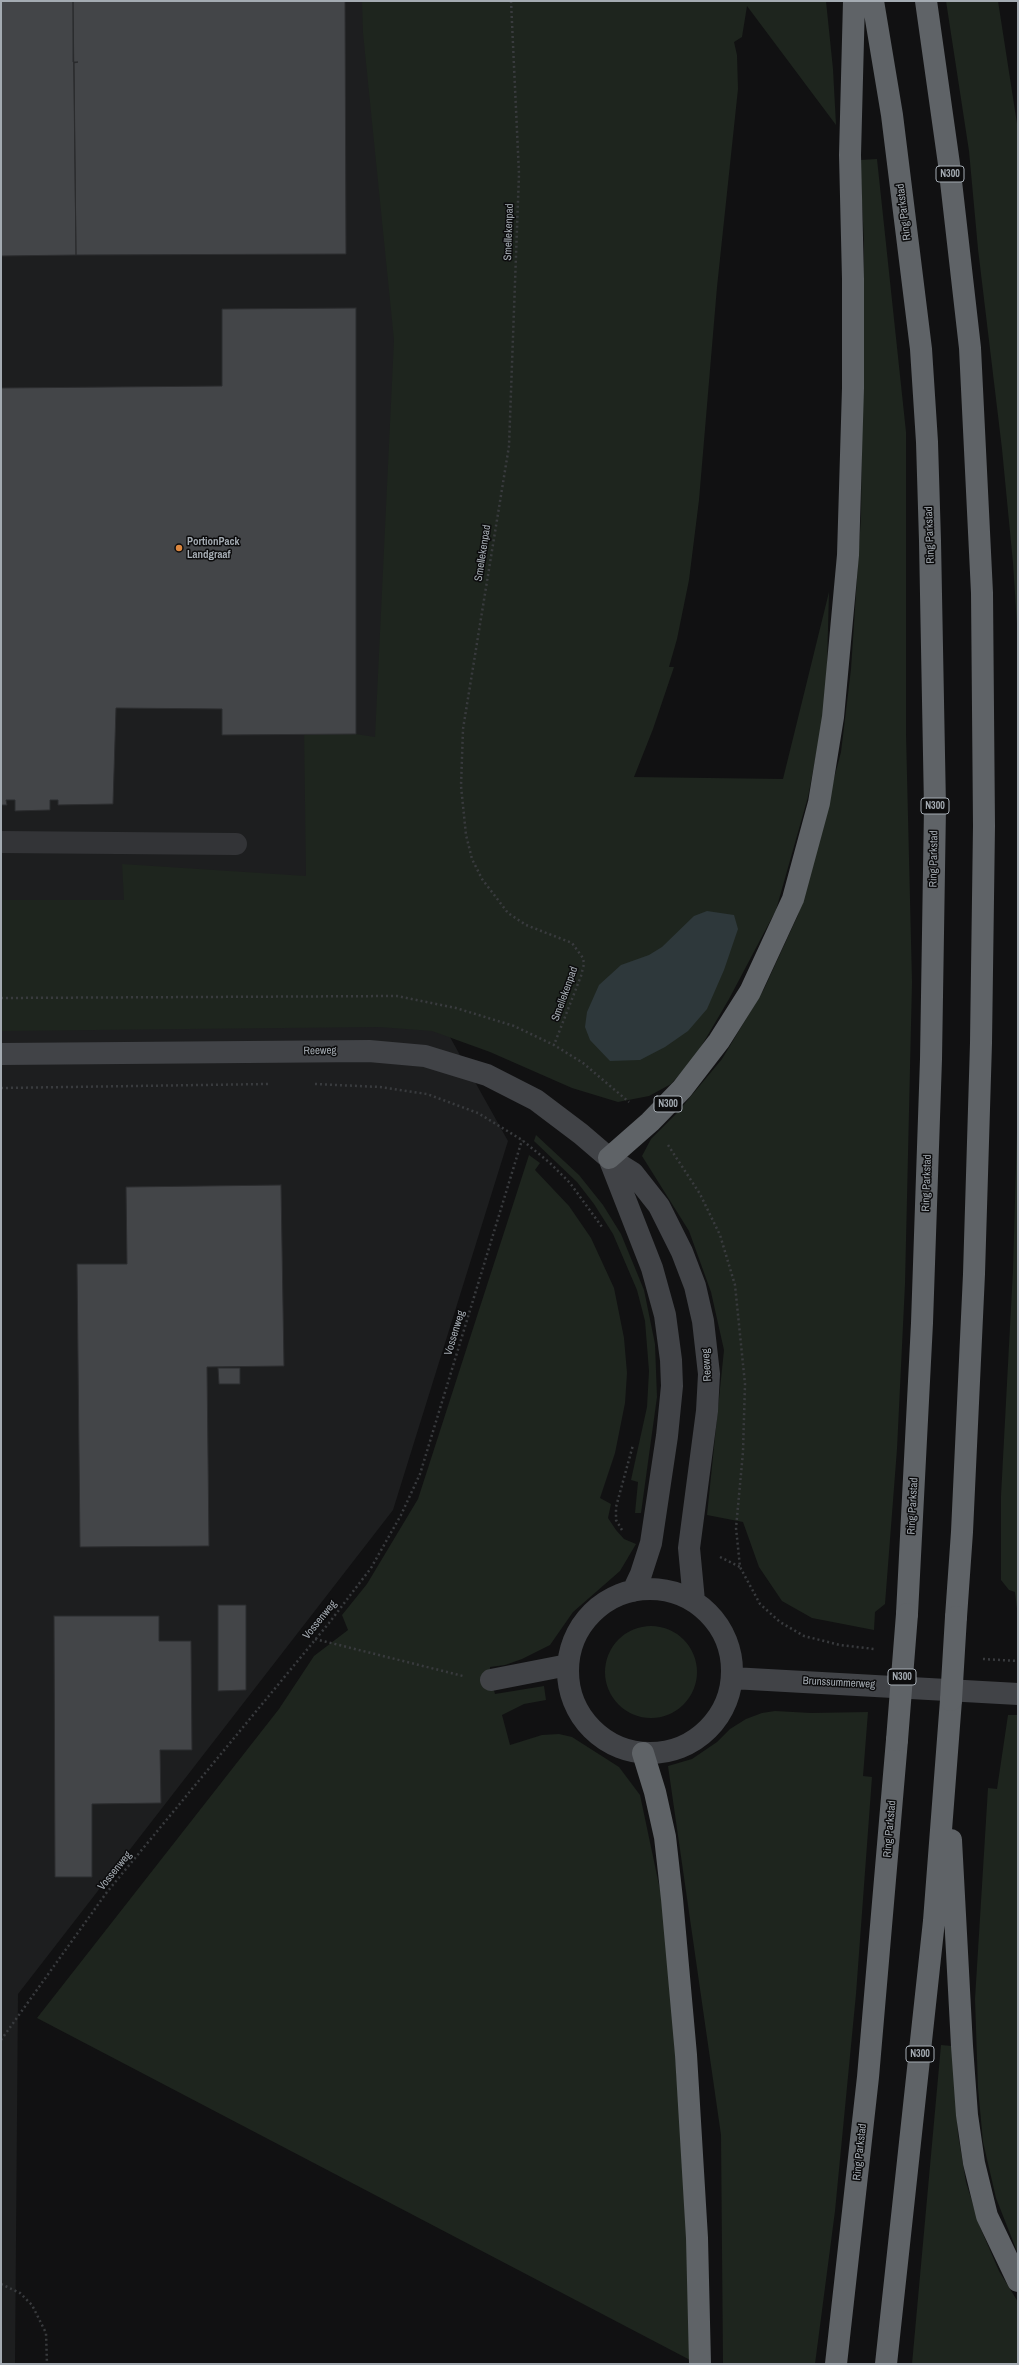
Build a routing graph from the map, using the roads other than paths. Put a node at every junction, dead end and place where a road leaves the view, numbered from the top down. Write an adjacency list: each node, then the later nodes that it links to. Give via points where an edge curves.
1 (854, 1): 7 (highway, N300, via 850,155 853,381 848,555 833,717 819,803 793,899 750,992 719,1041 682,1089 650,1122)
2 (873, 1): 18 (highway, Ring Parkstad / N300, bridge, via 892,115 921,349 927,442 935,807 931,1059 922,1323 907,1614 868,2077)
3 (926, 1): 14 (highway, N300, bridge, via 949,164 970,348 982,593 984,826 981,1051 962,1532)
4 (1, 842): 5 (street)
5 (236, 844)
6 (1, 1054): 7 (street, Reeweg, via 369,1051 425,1056 487,1075 536,1100)
7 (609, 1158): 8 (street, Reeweg, via 652,1268 665,1315 670,1348 672,1386 651,1543); 9 (street, Reeweg, via 633,1173 659,1206 685,1258 703,1321 709,1374 707,1411 689,1548)
8 (633, 1590): 9 (street, via 654,1589 674,1592); 10 (street, via 612,1598 581,1625 572,1644)
9 (694, 1601): 11 (street, via 708,1612 728,1642)
10 (568, 1665): 12 (street); 15 (street, via 569,1686 575,1704 585,1721 598,1735 614,1745)
11 (732, 1678): 13 (street, Brunssummerweg); 15 (street, via 728,1698 719,1716 707,1731 691,1743 672,1750)
12 (491, 1680)
13 (1018, 1694)
14 (946, 1743): 16 (highway, N300, via 962,2046 969,2129 986,2216); 19 (highway, N300, via 934,1921)
15 (643, 1753): 17 (highway, via 662,1822 672,1899 686,2055 696,2222)
16 (1018, 2281)
17 (700, 2364)
18 (836, 2364)
19 (886, 2364)

